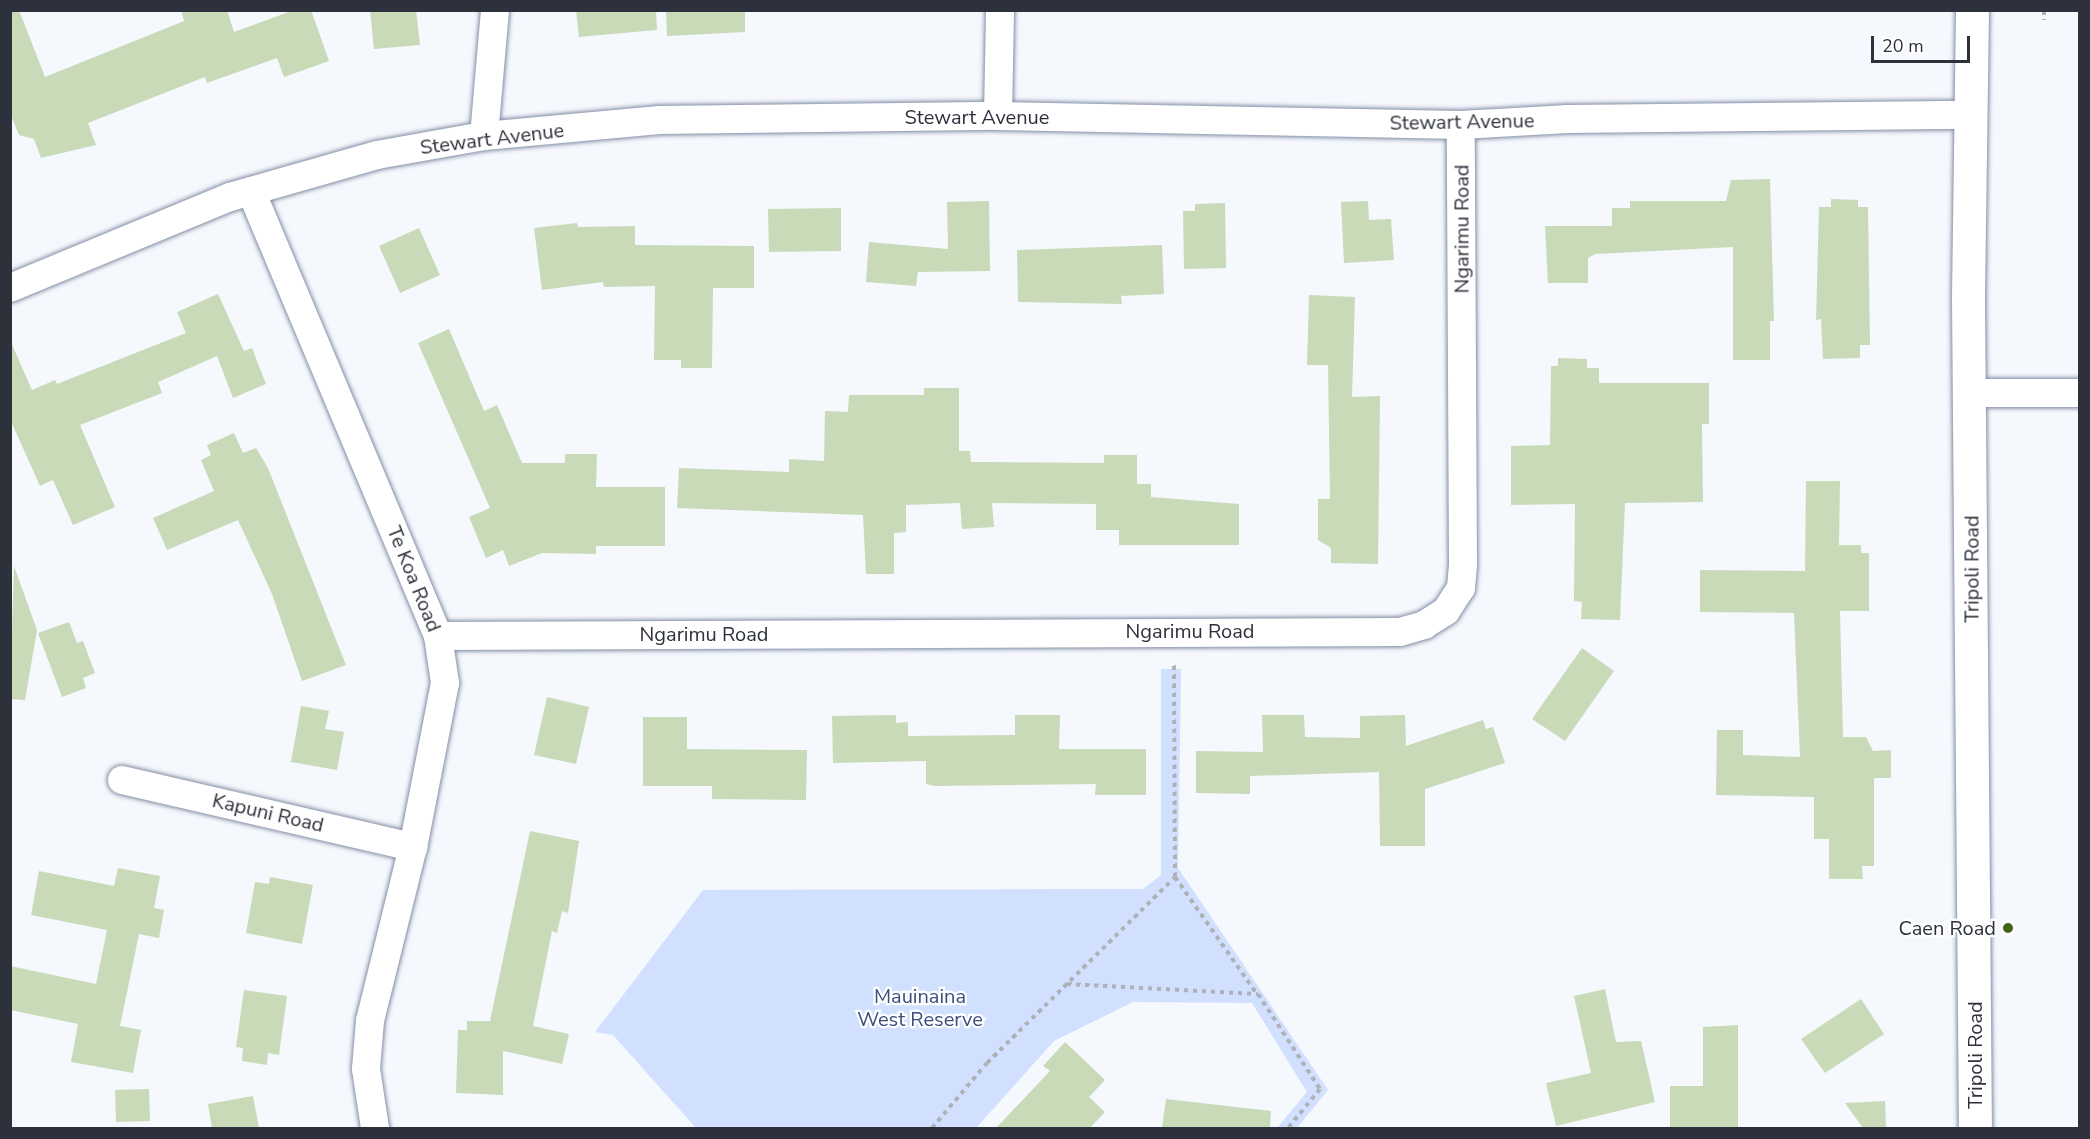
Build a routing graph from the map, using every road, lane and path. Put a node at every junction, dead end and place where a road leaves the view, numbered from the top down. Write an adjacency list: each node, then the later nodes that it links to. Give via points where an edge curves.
1 (495, 10): 9 (street)
2 (1000, 10): 7 (street)
3 (1972, 10): 6 (street, Tripoli Road)
4 (2044, 10): 5 (path)
5 (2044, 20)
6 (1969, 115): 8 (street, Stewart Avenue, via 1568,119); 12 (street, Tripoli Road)
7 (998, 116): 8 (street, Stewart Avenue); 9 (street, Stewart Avenue, via 659,120)
8 (1461, 125): 14 (street, Ngarimu Road, via 1461,588 1446,611 1424,625 1400,632)
9 (484, 136): 10 (street, Stewart Avenue, via 377,155)
10 (251, 191): 11 (street, Stewart Avenue); 14 (street, Te Koa Road)
11 (10, 288)
12 (1971, 393): 13 (street); 24 (street, Tripoli Road)
13 (2079, 393)
14 (438, 636): 17 (street, Te Koa Road, via 445,683)
15 (1174, 652): 18 (path)
16 (122, 780): 17 (street, Kapuni Road)
17 (413, 847): 21 (street, Te Koa Road, via 370,1020 366,1070)
18 (1174, 877): 19 (path); 20 (path)
19 (1067, 984): 20 (path); 22 (path, via 987,1063)
20 (1258, 994): 23 (path, via 1320,1089)
21 (375, 1128)
22 (932, 1128)
23 (1288, 1128)
24 (1975, 1128)

